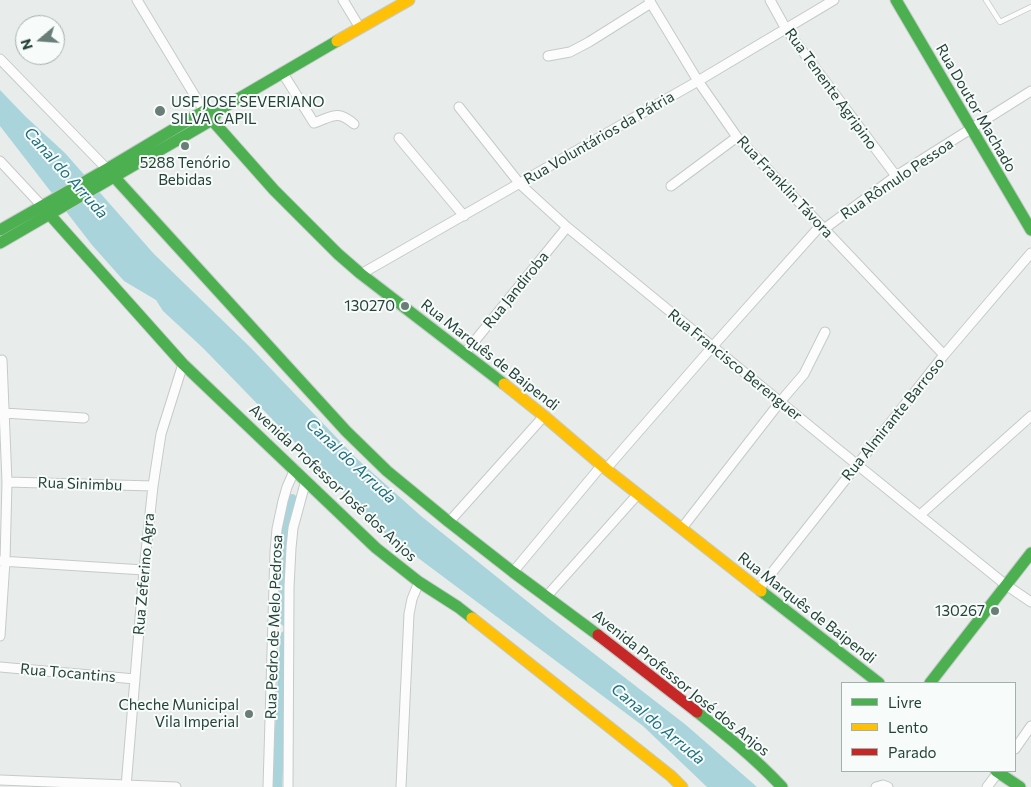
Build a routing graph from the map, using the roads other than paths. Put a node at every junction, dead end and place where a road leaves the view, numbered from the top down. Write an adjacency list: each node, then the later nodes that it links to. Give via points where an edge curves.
1 (137, 0): 19 (street, Rua Marquês de Baipendi)
2 (343, 0): 10 (street)
3 (409, 0): 10 (main road)
4 (770, 0): 11 (street, Rua Tenente Agripino)
5 (834, 0): 11 (street, Rua Voluntários da Pátria)
6 (896, 0): 22 (main road, Rua Doutor Machado)
7 (987, 0): 9 (lane, via 1000,22)
8 (650, 1): 12 (street, via 589,42 570,52); 15 (street, Rua Franklin Távora)
9 (1031, 6)
10 (360, 28): 14 (main road)
11 (786, 29): 15 (street, Rua Voluntários da Pátria); 27 (street, Rua Tenente Agripino)
12 (548, 56)
13 (0, 59): 26 (street)
14 (282, 72): 18 (main road); 21 (street, via 314,123 335,115 345,116)
15 (698, 81): 23 (street, Rua Franklin Távora); 28 (street, Rua Voluntários da Pátria)
16 (1031, 91): 22 (street, Rua Rômulo Pessoa)
17 (459, 107): 28 (street, Rua Francisco Berenguer)
18 (219, 110): 19 (main road); 20 (main road)
19 (204, 111): 20 (main road, Rua Marquês de Baipendi); 26 (main road)
20 (212, 120): 26 (main road); 38 (main road, Rua Marquês de Baipendi, via 274,190)
21 (354, 124)
22 (971, 129): 27 (street, Rua Rômulo Pessoa); 35 (main road, Rua Doutor Machado)
23 (737, 137): 29 (street); 33 (street, Rua Franklin Távora)
24 (400, 138): 31 (street)
25 (0, 161): 30 (street, Avenida Professor José dos Anjos)
26 (111, 173): 30 (main road); 58 (main road, Avenida Professor José dos Anjos, via 346,431 387,471)
27 (896, 176): 33 (street, Rua Rômulo Pessoa)
28 (520, 184): 31 (street, Rua Voluntários da Pátria); 32 (street, Rua Francisco Berenguer)
29 (671, 186)
30 (49, 208): 34 (main road); 36 (main road); 44 (main road, Avenida Professor José dos Anjos)
31 (464, 216): 38 (street, Rua Voluntários da Pátria)
32 (567, 227): 40 (street, Rua Francisco Berenguer); 41 (street, Rua Jandiroba)
33 (822, 227): 40 (street, Rua Rômulo Pessoa); 42 (street, Rua Franklin Távora)
34 (0, 230)
35 (1031, 230)
36 (0, 243)
37 (1031, 253): 42 (street, Rua Almirante Barroso)
38 (361, 274): 41 (main road, Rua Marquês de Baipendi)
39 (825, 332): 45 (street, via 804,374)
40 (712, 346): 45 (street, Rua Francisco Berenguer); 51 (street, Rua Rômulo Pessoa)
41 (465, 352): 47 (main road, Rua Marquês de Baipendi)
42 (944, 355): 50 (street, Rua Almirante Barroso)
43 (2, 360): 46 (street)
44 (183, 364): 52 (main road, Avenida Professor José dos Anjos); 55 (street, Rua Zeferino Agra, via 161,434)
45 (780, 402): 50 (street, Rua Francisco Berenguer); 59 (street)
46 (4, 413): 49 (street); 54 (street)
47 (544, 416): 51 (main road, Rua Marquês de Baipendi); 58 (street)
48 (1031, 416): 57 (street)
49 (84, 418)
50 (856, 464): 57 (street, Rua Francisco Berenguer); 66 (street, Rua Almirante Barroso)
51 (604, 467): 56 (main road, Rua Marquês de Baipendi); 63 (street, Rua Rômulo Pessoa)
52 (295, 469): 53 (main road, Avenida Professor José dos Anjos); 81 (street, Rua Pedro de Melo Pedrosa, via 286,488 275,552)
53 (306, 480): 64 (main road, Avenida Professor José dos Anjos, via 376,548); 82 (street, via 291,548)
54 (7, 482): 55 (street, Rua Sinimbu); 61 (street)
55 (153, 486): 62 (street, Rua Zeferino Agra)
56 (638, 494): 59 (main road, Rua Marquês de Baipendi); 67 (street)
57 (920, 515): 65 (street, Rua Francisco Berenguer)
58 (449, 522): 63 (main road, Avenida Professor José dos Anjos)
59 (682, 528): 66 (main road, Rua Marquês de Baipendi)
60 (1031, 553): 65 (main road)
61 (3, 561): 62 (street); 69 (street)
62 (144, 570): 71 (street, Rua Zeferino Agra)
63 (513, 572): 67 (main road, Avenida Professor José dos Anjos)
64 (419, 582): 83 (street, via 412,599 409,622); 84 (main road, Avenida Professor José dos Anjos, via 458,607)
65 (1006, 585): 68 (street, Rua Francisco Berenguer); 73 (main road)
66 (759, 589): 72 (main road, Rua Marquês de Baipendi)
67 (546, 597): 85 (main road, Avenida Professor José dos Anjos, via 720,730)
68 (1031, 602)
69 (0, 636)
70 (0, 667): 71 (street, Rua Tocantins)
71 (135, 679): 79 (street, Rua Zeferino Agra)
72 (878, 682)
73 (931, 682)
74 (1031, 726): 75 (street)
75 (1016, 748)
76 (997, 772): 88 (street)
77 (999, 772): 89 (main road)
78 (0, 780): 79 (street)
79 (126, 786): 80 (street)
80 (176, 787)
81 (268, 787)
82 (288, 787)
83 (400, 787)
84 (682, 787)
85 (782, 787)
86 (876, 787): 87 (street, via 883,784)
87 (888, 787)
88 (987, 787)
89 (1020, 787)

